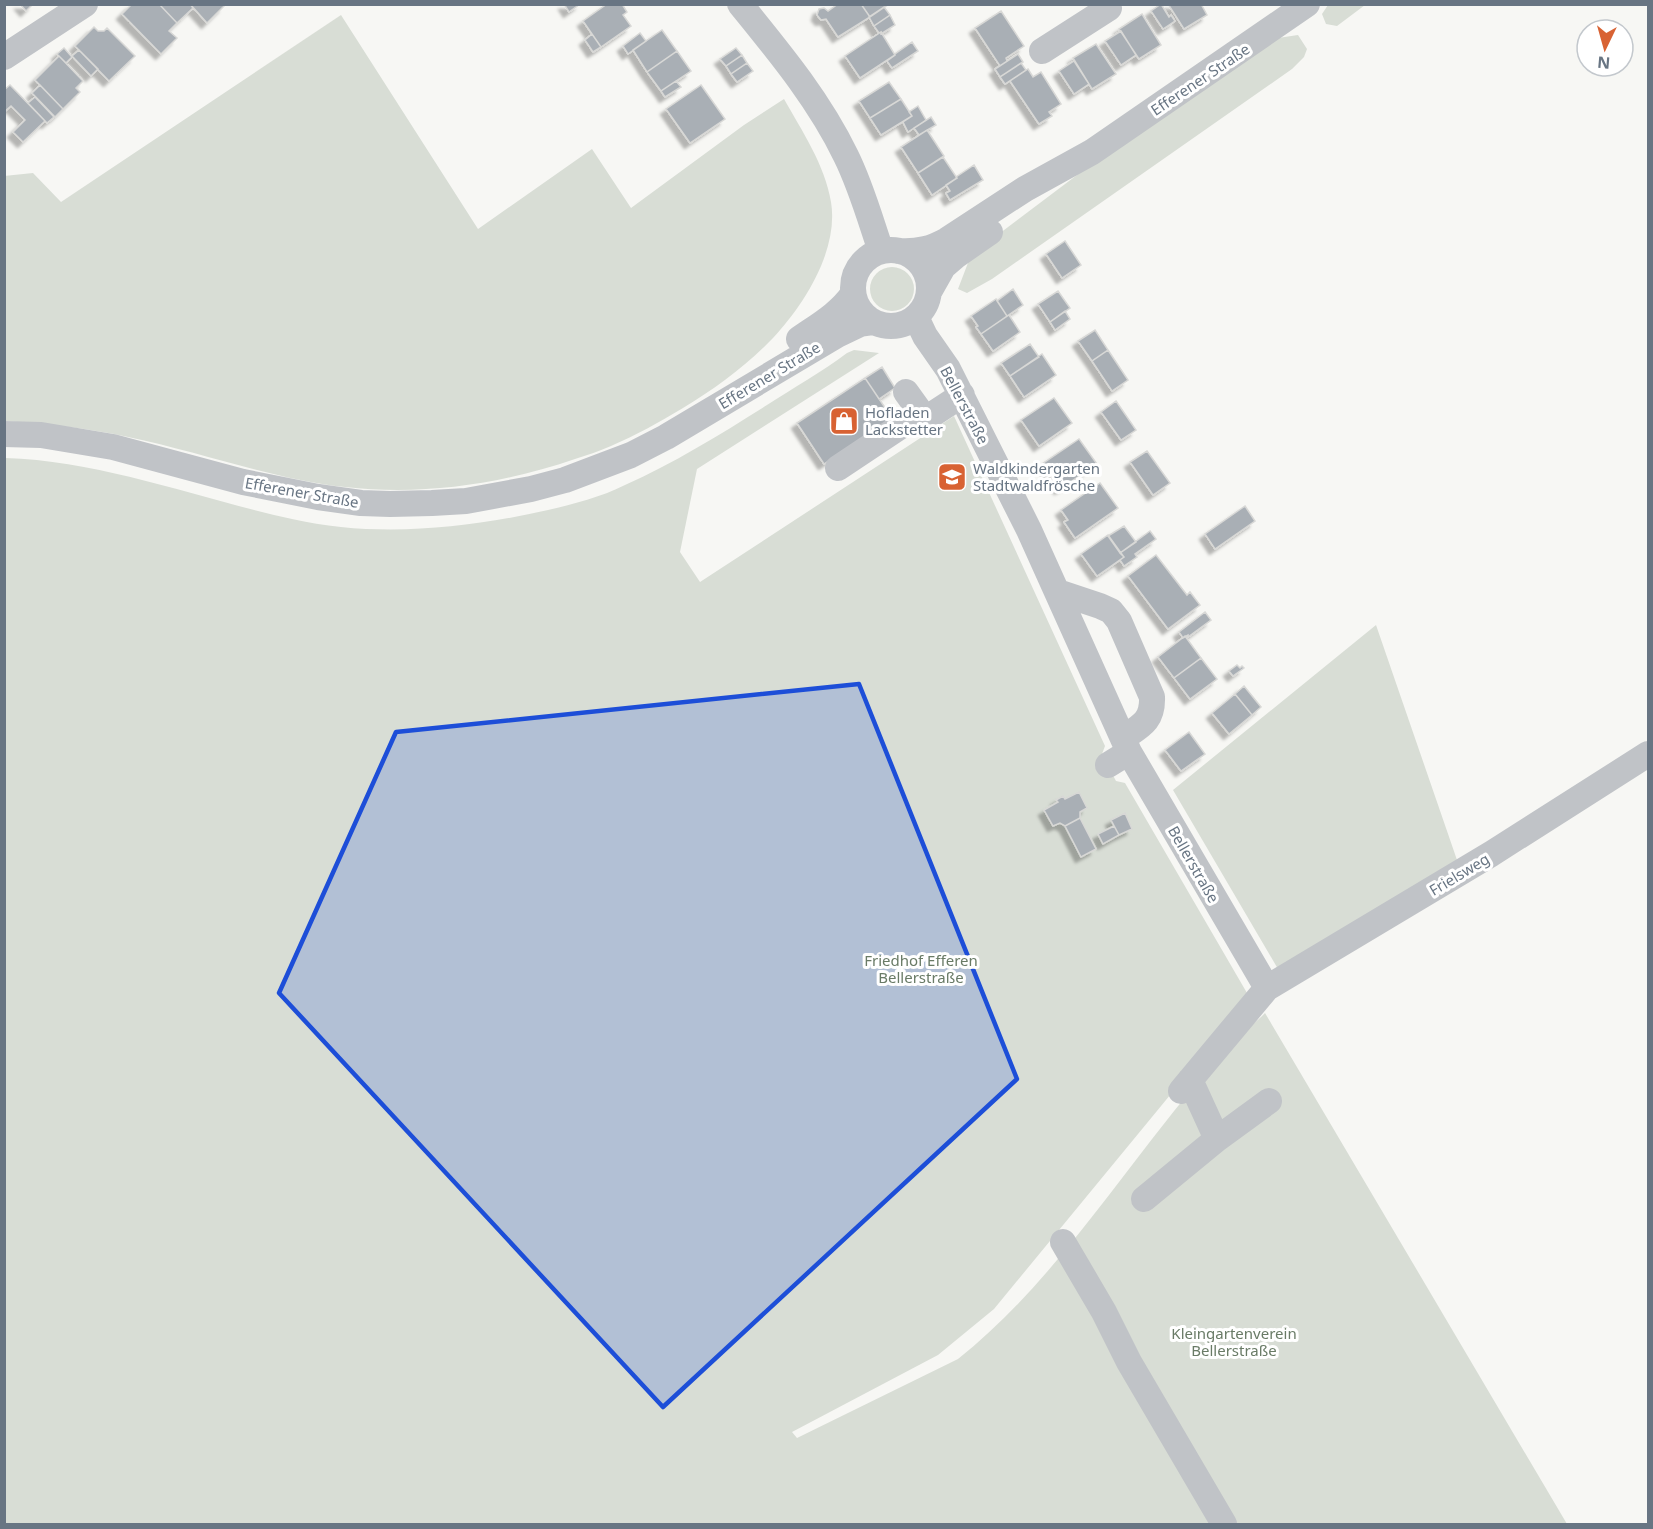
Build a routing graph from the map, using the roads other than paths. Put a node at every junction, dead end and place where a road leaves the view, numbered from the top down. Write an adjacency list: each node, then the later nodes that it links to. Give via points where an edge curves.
1 (86, 4): 6 (street)
2 (740, 4): 8 (street, via 831,128)
3 (1307, 4): 7 (street, Efferener Straße)
4 (1110, 6): 5 (street)
5 (1042, 51)
6 (4, 57)
7 (1092, 152): 8 (street, Efferener Straße, via 934,247); 9 (street, Efferener Straße, via 957,255 943,267)
8 (890, 251): 9 (street, via 909,254 918,261); 10 (street, via 871,255 862,262 853,282)
9 (930, 290): 11 (street, via 923,310)
10 (853, 294): 12 (street, via 857,306); 17 (street, Efferener Straße, via 827,320)
11 (915, 317): 12 (street, via 896,326); 14 (street, Bellerstraße)
12 (874, 322): 17 (street, Efferener Straße, via 837,335)
13 (906, 392): 15 (street)
14 (962, 395): 15 (street); 19 (street, Bellerstraße)
15 (924, 417): 18 (street, via 904,424)
16 (4, 434): 17 (street, Efferener Straße, via 41,435 113,447 318,498 390,504 466,501 531,489 631,455)
17 (666, 437)
18 (838, 468)
19 (1058, 592): 20 (street, Bellerstraße); 20 (street, via 1111,611 1152,697 1148,719)
20 (1120, 752): 22 (street, Bellerstraße)
21 (1648, 754): 22 (street, Frielsweg)
22 (1267, 988): 24 (street, Frielsweg, via 1186,1086)
23 (1269, 1101): 24 (street)
24 (1217, 1139): 25 (street)
25 (1144, 1199)
26 (1063, 1242): 27 (street)
27 (1224, 1524)

